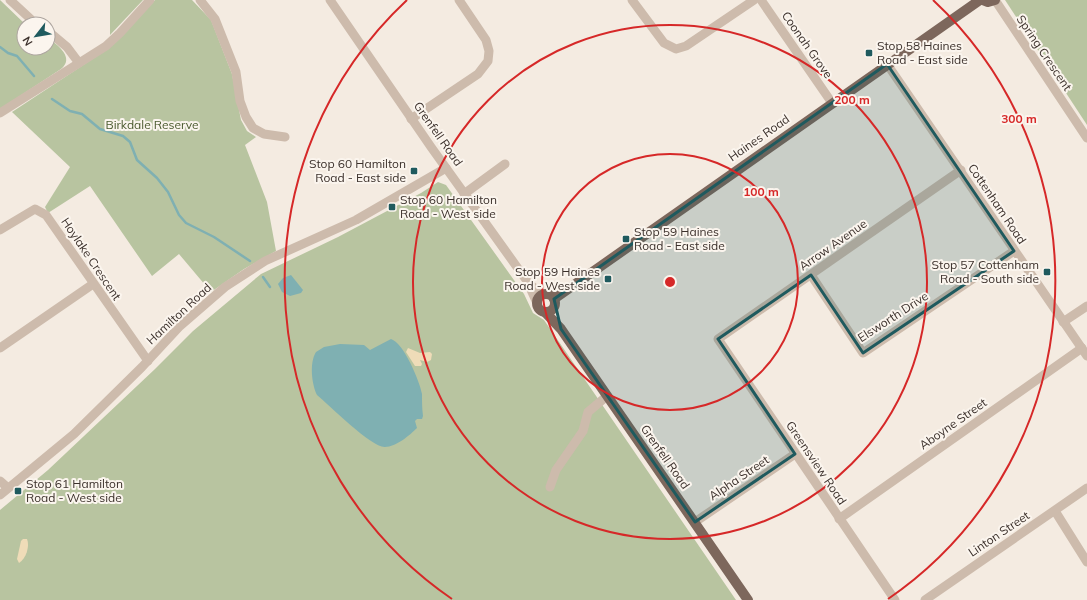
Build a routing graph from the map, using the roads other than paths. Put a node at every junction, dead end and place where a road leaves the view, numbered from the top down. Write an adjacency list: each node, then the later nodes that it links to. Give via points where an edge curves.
1 (10, 0): 11 (street)
2 (150, 0): 13 (street, via 106,46)
3 (200, 0): 18 (street, via 215,19 234,66 240,101 246,117 253,128 264,134)
4 (330, 0): 17 (street, Grenfell Road)
5 (459, 0): 17 (street, via 486,40 488,62 478,74)
6 (632, 0): 7 (street, via 664,44 676,49 686,46)
7 (754, 0)
8 (761, 0): 15 (street, Coonah Grove)
9 (981, 0): 10 (main road); 14 (main road, Haines Road)
10 (995, 0): 19 (street, Spring Crescent)
11 (27, 16)
12 (56, 38): 13 (street)
13 (79, 63): 16 (street)
14 (887, 64): 15 (main road, Haines Road); 22 (street, Cottenham Road)
15 (832, 103): 29 (main road, Haines Road)
16 (0, 113)
17 (411, 119): 21 (street, Grenfell Road)
18 (285, 137)
19 (1087, 138)
20 (505, 164): 23 (street)
21 (446, 168): 23 (street, Grenfell Road); 36 (street, Hamilton Road, via 356,220 265,261 202,306)
22 (961, 170): 25 (street, Cottenham Road); 26 (street, Arrow Avenue)
23 (464, 194): 28 (street, Grenfell Road)
24 (0, 230): 27 (street, Hoylake Crescent, via 30,211 41,211)
25 (1014, 251): 26 (street, Elsworth Drive, via 863,354); 31 (street, Cottenham Road)
26 (811, 275): 32 (street, Arrow Avenue)
27 (93, 284): 33 (street); 36 (street, Hoylake Crescent)
28 (539, 298): 29 (main road, via 548,294); 29 (main road, via 540,311)
29 (551, 306): 37 (main road, Grenfell Road, via 561,329)
30 (1087, 306): 31 (street)
31 (1064, 322): 34 (street, Cottenham Road)
32 (718, 338): 38 (street, Greensview Road)
33 (0, 348)
34 (1082, 348): 35 (street, Cottenham Road); 45 (street, Aboyne Street)
35 (1087, 356)
36 (148, 361): 41 (street, Hamilton Road, via 74,434)
37 (607, 396): 40 (street, via 588,412 583,431 556,470); 46 (main road, Grenfell Road)
38 (795, 454): 45 (street, Greensview Road); 46 (street, Alpha Street)
39 (0, 481): 41 (street)
40 (550, 487)
41 (8, 488): 43 (street, Hamilton Road)
42 (1087, 488): 44 (street, Linton Street)
43 (0, 495)
44 (1055, 511): 47 (street); 50 (street, Linton Street)
45 (839, 519): 49 (street, Greensview Road)
46 (695, 522): 48 (main road, Grenfell Road)
47 (1087, 562)
48 (748, 600)
49 (895, 600)
50 (925, 600)

